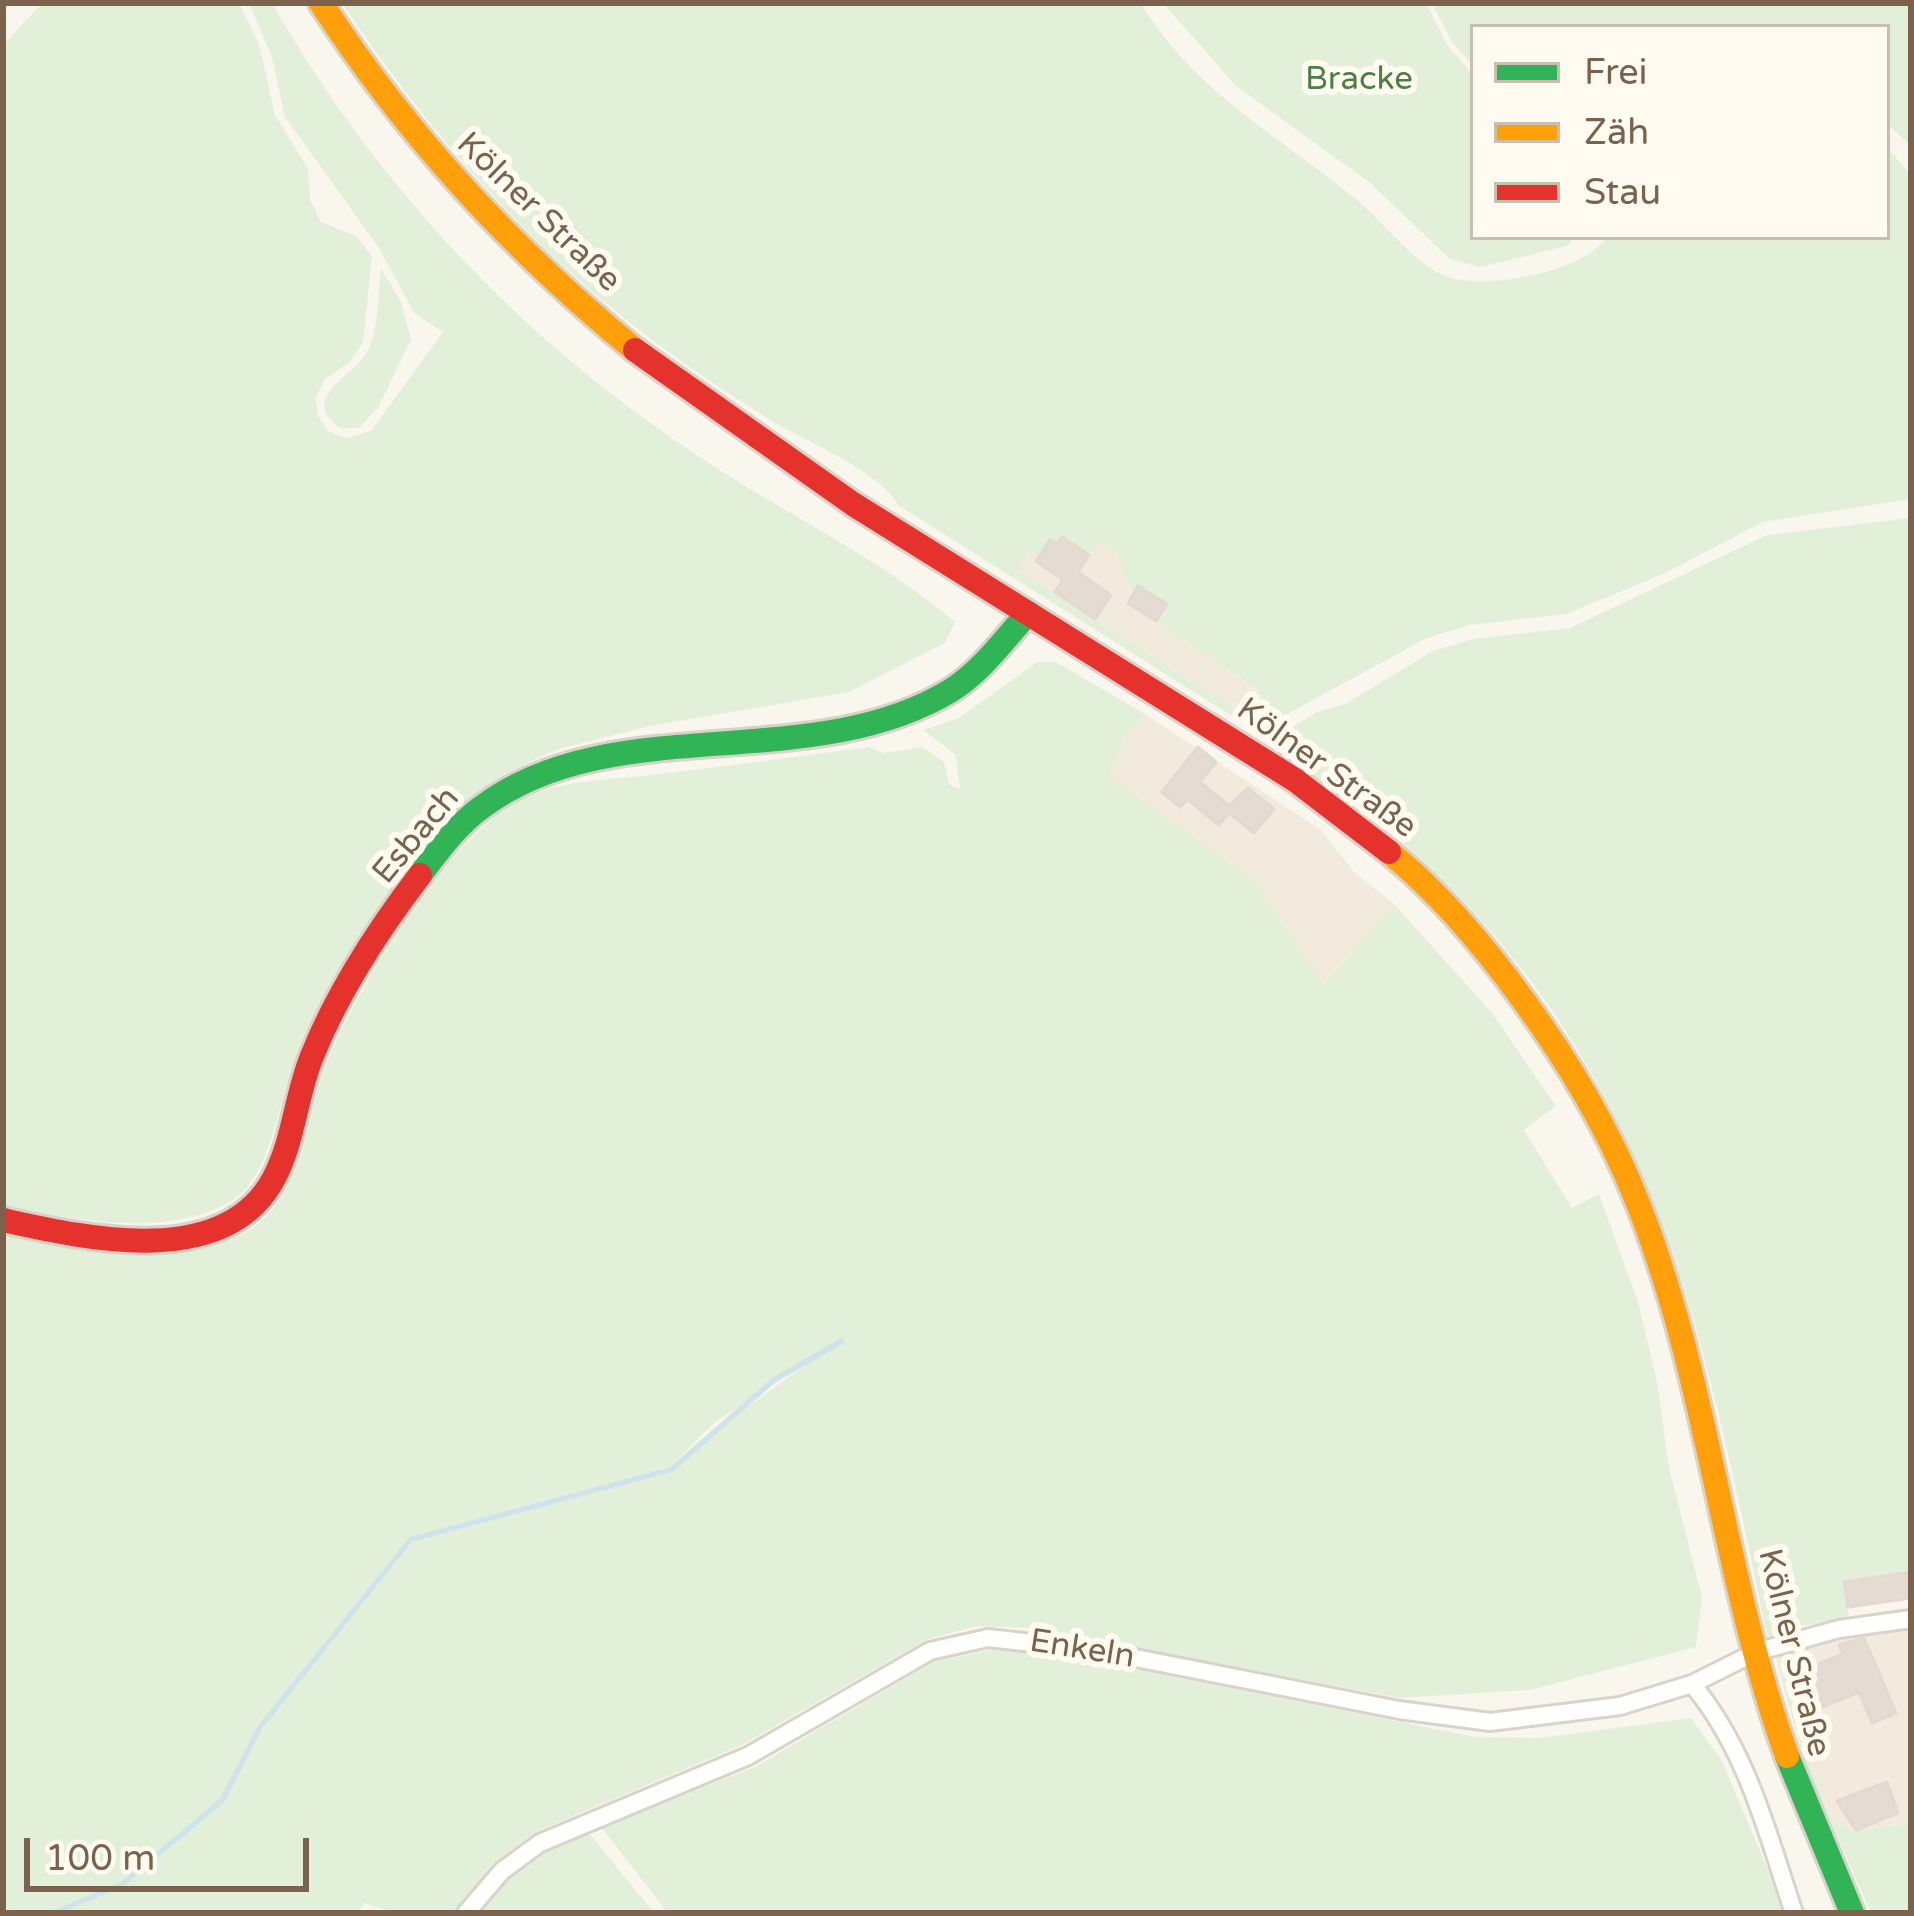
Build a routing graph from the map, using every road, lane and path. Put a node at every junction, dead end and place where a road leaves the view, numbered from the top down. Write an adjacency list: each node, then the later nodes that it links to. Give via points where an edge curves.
1 (321, 3): 2 (main road, Kölner Straße, via 406,126 557,284 747,428)
2 (1028, 613): 3 (main road, Esbach, via 949,692 871,724 578,767 483,806 429,866 336,1005 301,1084 276,1174 250,1208 204,1229 138,1241 87,1240); 5 (main road, Kölner Straße, via 1325,802 1412,871 1485,949 1599,1124 1644,1219 1686,1352)
3 (3, 1220)
4 (1911, 1619): 5 (street, Enkeln)
5 (1756, 1652): 6 (street, Enkeln); 9 (main road, Kölner Straße, via 1792,1783)
6 (1691, 1684): 7 (street, Enkeln, via 1594,1712 1490,1722 988,1638 930,1651 748,1756 540,1844 502,1871); 8 (street, via 1748,1774)
7 (466, 1913)
8 (1795, 1913)
9 (1852, 1913)

